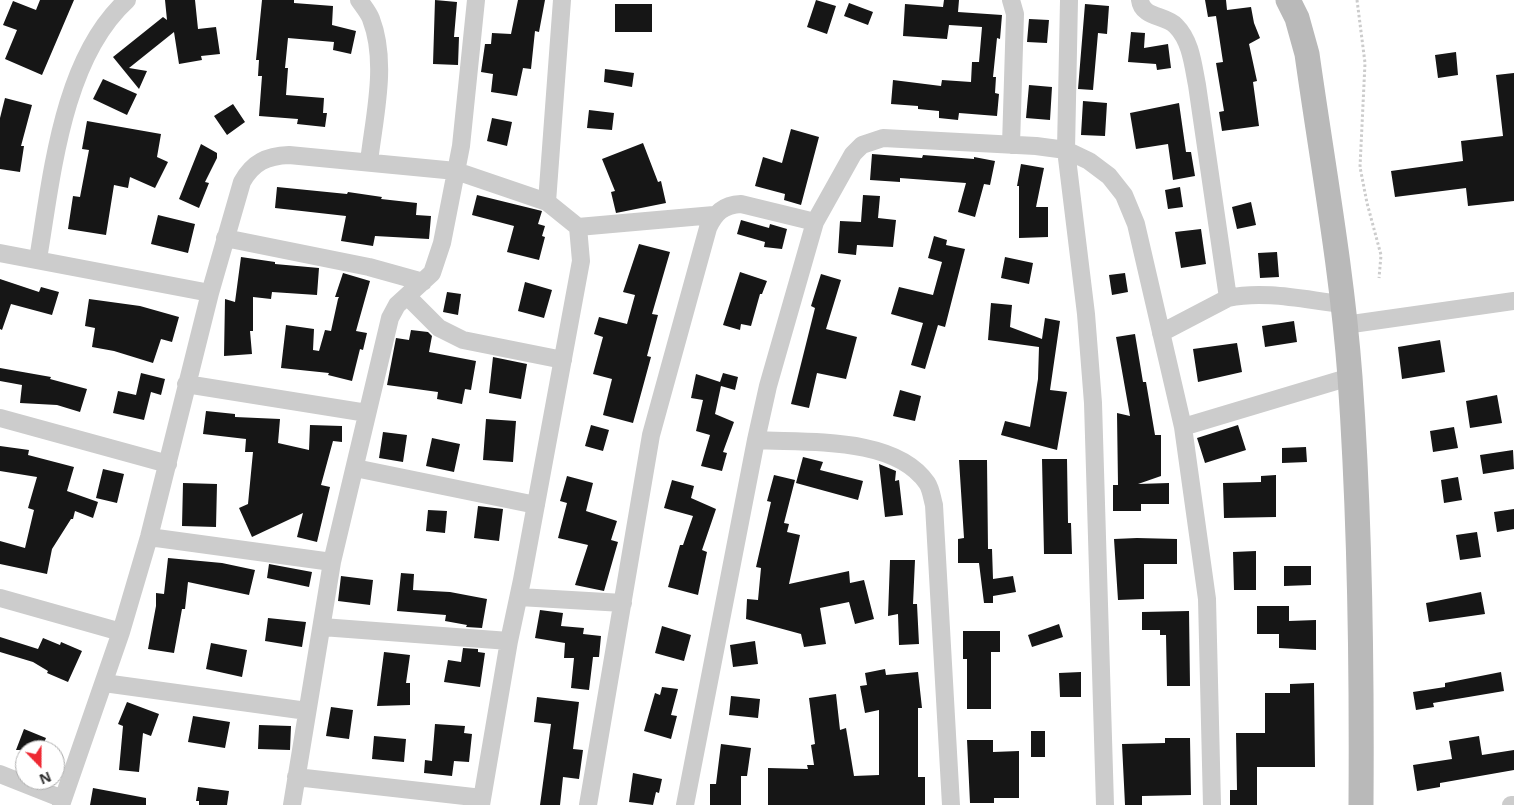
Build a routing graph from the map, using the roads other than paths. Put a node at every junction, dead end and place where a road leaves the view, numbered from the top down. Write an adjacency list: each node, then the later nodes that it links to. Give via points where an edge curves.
1 (127, 0): 19 (street, via 114,12 73,85 60,133)
2 (359, 0): 11 (street, via 371,18 377,52)
3 (476, 0): 12 (street)
4 (562, 0): 13 (street)
5 (1011, 0): 9 (street, via 1015,14)
6 (1069, 0): 10 (street)
7 (1140, 0): 23 (street, via 1148,12 1175,25 1184,35 1190,51)
8 (1288, 0): 25 (street, via 1297,18 1307,54)
9 (1011, 145): 10 (street); 15 (street, via 883,138 870,141 853,154)
10 (1066, 150): 26 (street, via 1109,176 1124,195 1136,224); 55 (street, via 1093,403)
11 (369, 162): 12 (street); 17 (street, via 289,155 258,162 242,182)
12 (456, 171): 13 (street); 20 (street, via 437,263)
13 (547, 202): 16 (street)
14 (714, 215): 15 (street, via 731,205 741,204); 16 (street); 41 (street, via 702,247 651,435)
15 (815, 222): 33 (street, via 768,386)
16 (578, 227): 27 (street, via 581,261)
17 (225, 238): 20 (street, via 369,267); 21 (street)
18 (0, 253): 19 (street)
19 (38, 259): 21 (street)
20 (423, 282): 22 (street)
21 (210, 293): 29 (street)
22 (407, 296): 27 (street, via 439,328 463,340); 30 (street, via 390,318)
23 (1228, 298): 25 (street, via 1260,295); 26 (street)
24 (1514, 303): 25 (street)
25 (1343, 314): 28 (street)
26 (1161, 333): 32 (street)
27 (563, 360): 36 (street)
28 (1350, 377): 32 (street); 57 (street, via 1357,530)
29 (186, 384): 30 (street); 34 (street)
30 (367, 413): 35 (street)
31 (0, 418): 34 (street)
32 (1183, 427): 56 (street, via 1207,599)
33 (756, 440): 53 (street); 54 (street, via 865,447 908,463 927,484 934,505)
34 (168, 464): 37 (street)
35 (355, 468): 36 (street); 38 (street)
36 (536, 505): 39 (street)
37 (149, 536): 38 (street); 43 (street)
38 (332, 562): 42 (street)
39 (518, 597): 41 (street); 44 (street)
40 (0, 598): 43 (street)
41 (623, 603): 52 (street)
42 (322, 627): 44 (street); 46 (street)
43 (121, 632): 45 (street)
44 (509, 641): 50 (street)
45 (104, 683): 46 (street); 49 (street)
46 (308, 711): 48 (street)
47 (0, 774): 49 (street)
48 (296, 777): 50 (street); 51 (street)
49 (62, 802)
50 (481, 802)
51 (292, 805)
52 (588, 805)
53 (685, 805)
54 (951, 805)
55 (1105, 805)
56 (1212, 805)
57 (1361, 805)

